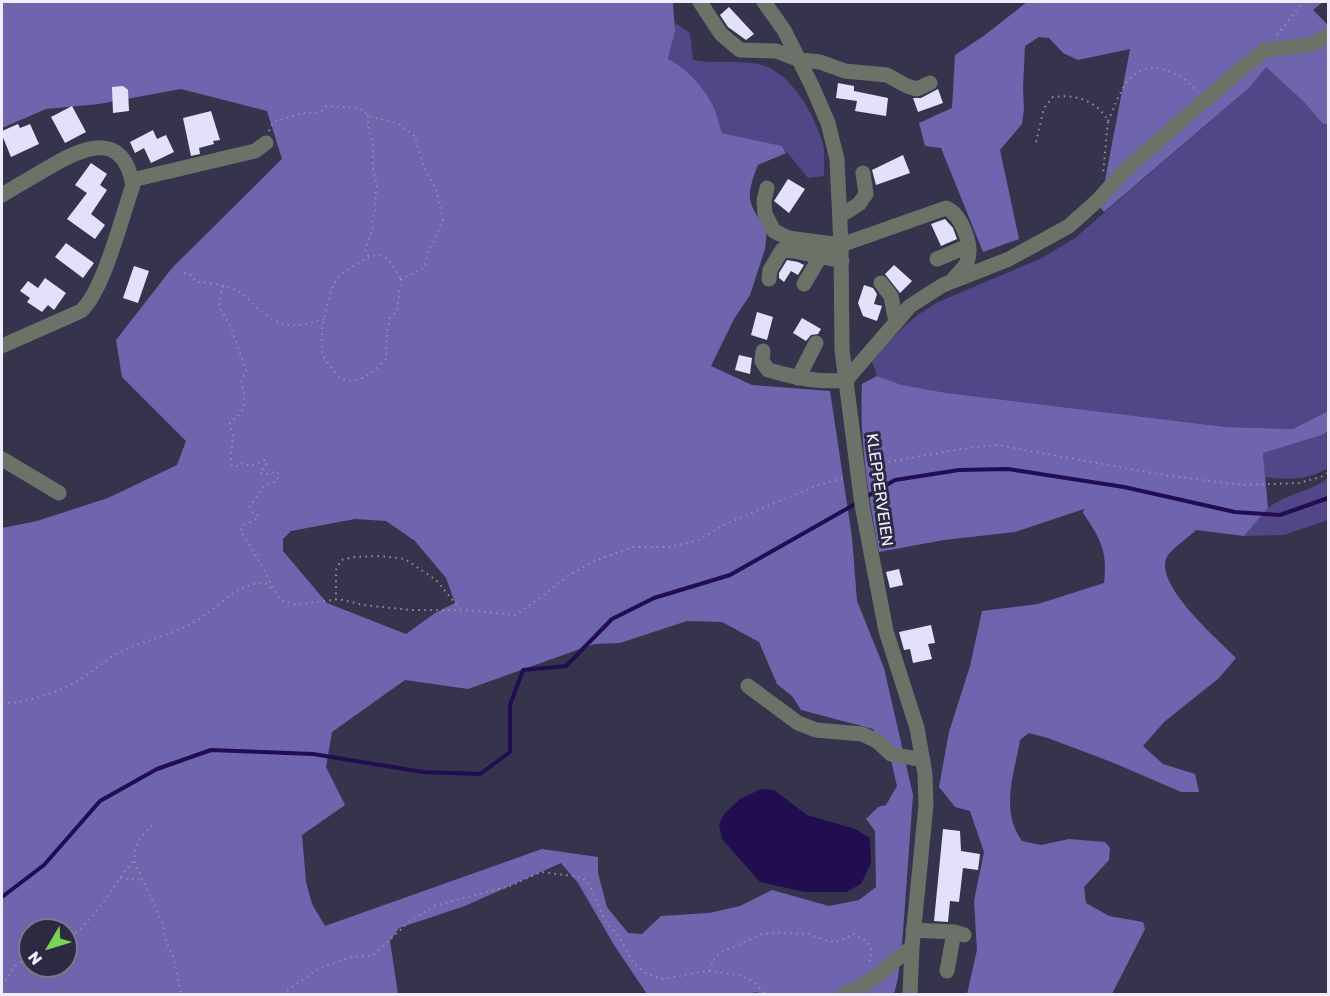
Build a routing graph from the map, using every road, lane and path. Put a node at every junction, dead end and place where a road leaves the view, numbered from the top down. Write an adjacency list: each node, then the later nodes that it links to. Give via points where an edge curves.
1 (700, 2): 6 (street, via 733,46 740,50 777,51)
2 (764, 2): 6 (street, KLEPPERVEIEN)
3 (1303, 2): 5 (path)
4 (1329, 35): 5 (street, via 1313,44)
5 (1265, 50): 8 (street)
6 (800, 60): 7 (street, via 844,71 887,75 917,88); 18 (street, KLEPPERVEIEN, via 834,142)
7 (930, 83)
8 (1197, 109): 10 (path, via 1197,92 1190,82 1165,70 1148,68 1138,70 1130,78); 28 (street, via 1125,170 1069,226 1010,260)
9 (368, 115): 11 (path, via 358,108 326,106 321,112 273,122); 21 (path, via 377,186 373,226 365,252); 26 (path, via 398,123 412,132 441,206 442,225 424,268)
10 (1108, 121): 12 (path, via 1098,108 1080,98 1053,97 1044,108); 14 (path)
11 (266, 142): 15 (street, via 255,151)
12 (1036, 142)
13 (863, 173): 18 (street, via 866,194 859,204)
14 (1103, 177)
15 (132, 180): 17 (street, via 131,172 115,152 96,147 67,157); 35 (street, via 102,277 90,301 81,311)
16 (767, 188): 19 (street, via 765,214 774,231 788,238)
17 (2, 195)
18 (840, 216): 19 (street, KLEPPERVEIEN)
19 (841, 245): 20 (street, via 946,208 961,222); 24 (street, KLEPPERVEIEN)
20 (968, 246): 23 (street); 28 (street, via 967,262)
21 (369, 256): 26 (path, via 382,255 388,259); 32 (path, via 335,281)
22 (820, 257): 24 (street); 27 (street, via 782,250); 30 (street)
23 (937, 259)
24 (842, 261): 38 (street, KLEPPERVEIEN, via 841,322)
25 (184, 273): 31 (path, via 196,282)
26 (401, 279): 32 (path, via 396,311 387,333 386,359 364,376 345,381 330,366 323,355 321,340)
27 (769, 279)
28 (952, 281): 33 (street, via 910,306)
29 (881, 283): 33 (street, via 891,296)
30 (804, 284)
31 (223, 286): 32 (path, via 239,291 285,326); 43 (path, via 219,307 230,325 246,370 241,382 246,394 243,410 240,417 230,422 232,466 251,466 265,460 260,473 279,474 277,481 258,493 250,507 258,518 242,526 241,531)
32 (324, 320)
33 (896, 322): 38 (street)
34 (816, 343): 37 (street)
35 (2, 346)
36 (763, 351): 37 (street, via 762,361 768,370)
37 (798, 378): 38 (street)
38 (846, 380): 40 (street, KLEPPERVEIEN)
39 (2, 459): 42 (street)
40 (857, 471): 41 (path, via 997,445 1168,476 1243,485 1299,483); 45 (path, via 774,503 699,540 670,547 633,547 594,561 515,615); 48 (street, KLEPPERVEIEN, via 886,631 917,728)
41 (1329, 473)
42 (59, 493)
43 (274, 590): 44 (path, via 281,600 296,605); 47 (path, via 265,583 252,583 235,591 201,618 124,650 76,682 47,695)
44 (336, 600): 45 (path, via 411,610); 45 (path, via 336,570 341,560 381,556 405,559 436,580)
45 (460, 610)
46 (748, 686): 48 (street, via 798,723 826,731 862,734 891,754)
47 (2, 703)
48 (923, 760): 53 (street, KLEPPERVEIEN, via 926,805)
49 (152, 825): 50 (path, via 135,846)
50 (135, 860): 51 (path); 52 (path)
51 (120, 878): 52 (path); 54 (path)
52 (143, 880): 61 (path, via 163,924)
53 (914, 930): 55 (street, KLEPPERVEIEN); 59 (street, via 959,933)
54 (78, 932)
55 (912, 947): 64 (street, via 860,989); 65 (street, KLEPPERVEIEN)
56 (18, 964): 60 (path)
57 (869, 968): 58 (path, via 872,952 868,942 854,934 836,942 809,934 777,933 762,934 719,953)
58 (709, 971): 62 (path, via 662,979 647,974 634,964 618,935 606,923 589,884 581,877 542,872 510,886 434,906 410,921 372,956 351,957 318,969); 63 (path, via 742,976)
59 (947, 971)
60 (2, 986)
61 (181, 994)
62 (282, 994)
63 (765, 994)
64 (844, 994)
65 (910, 994)

